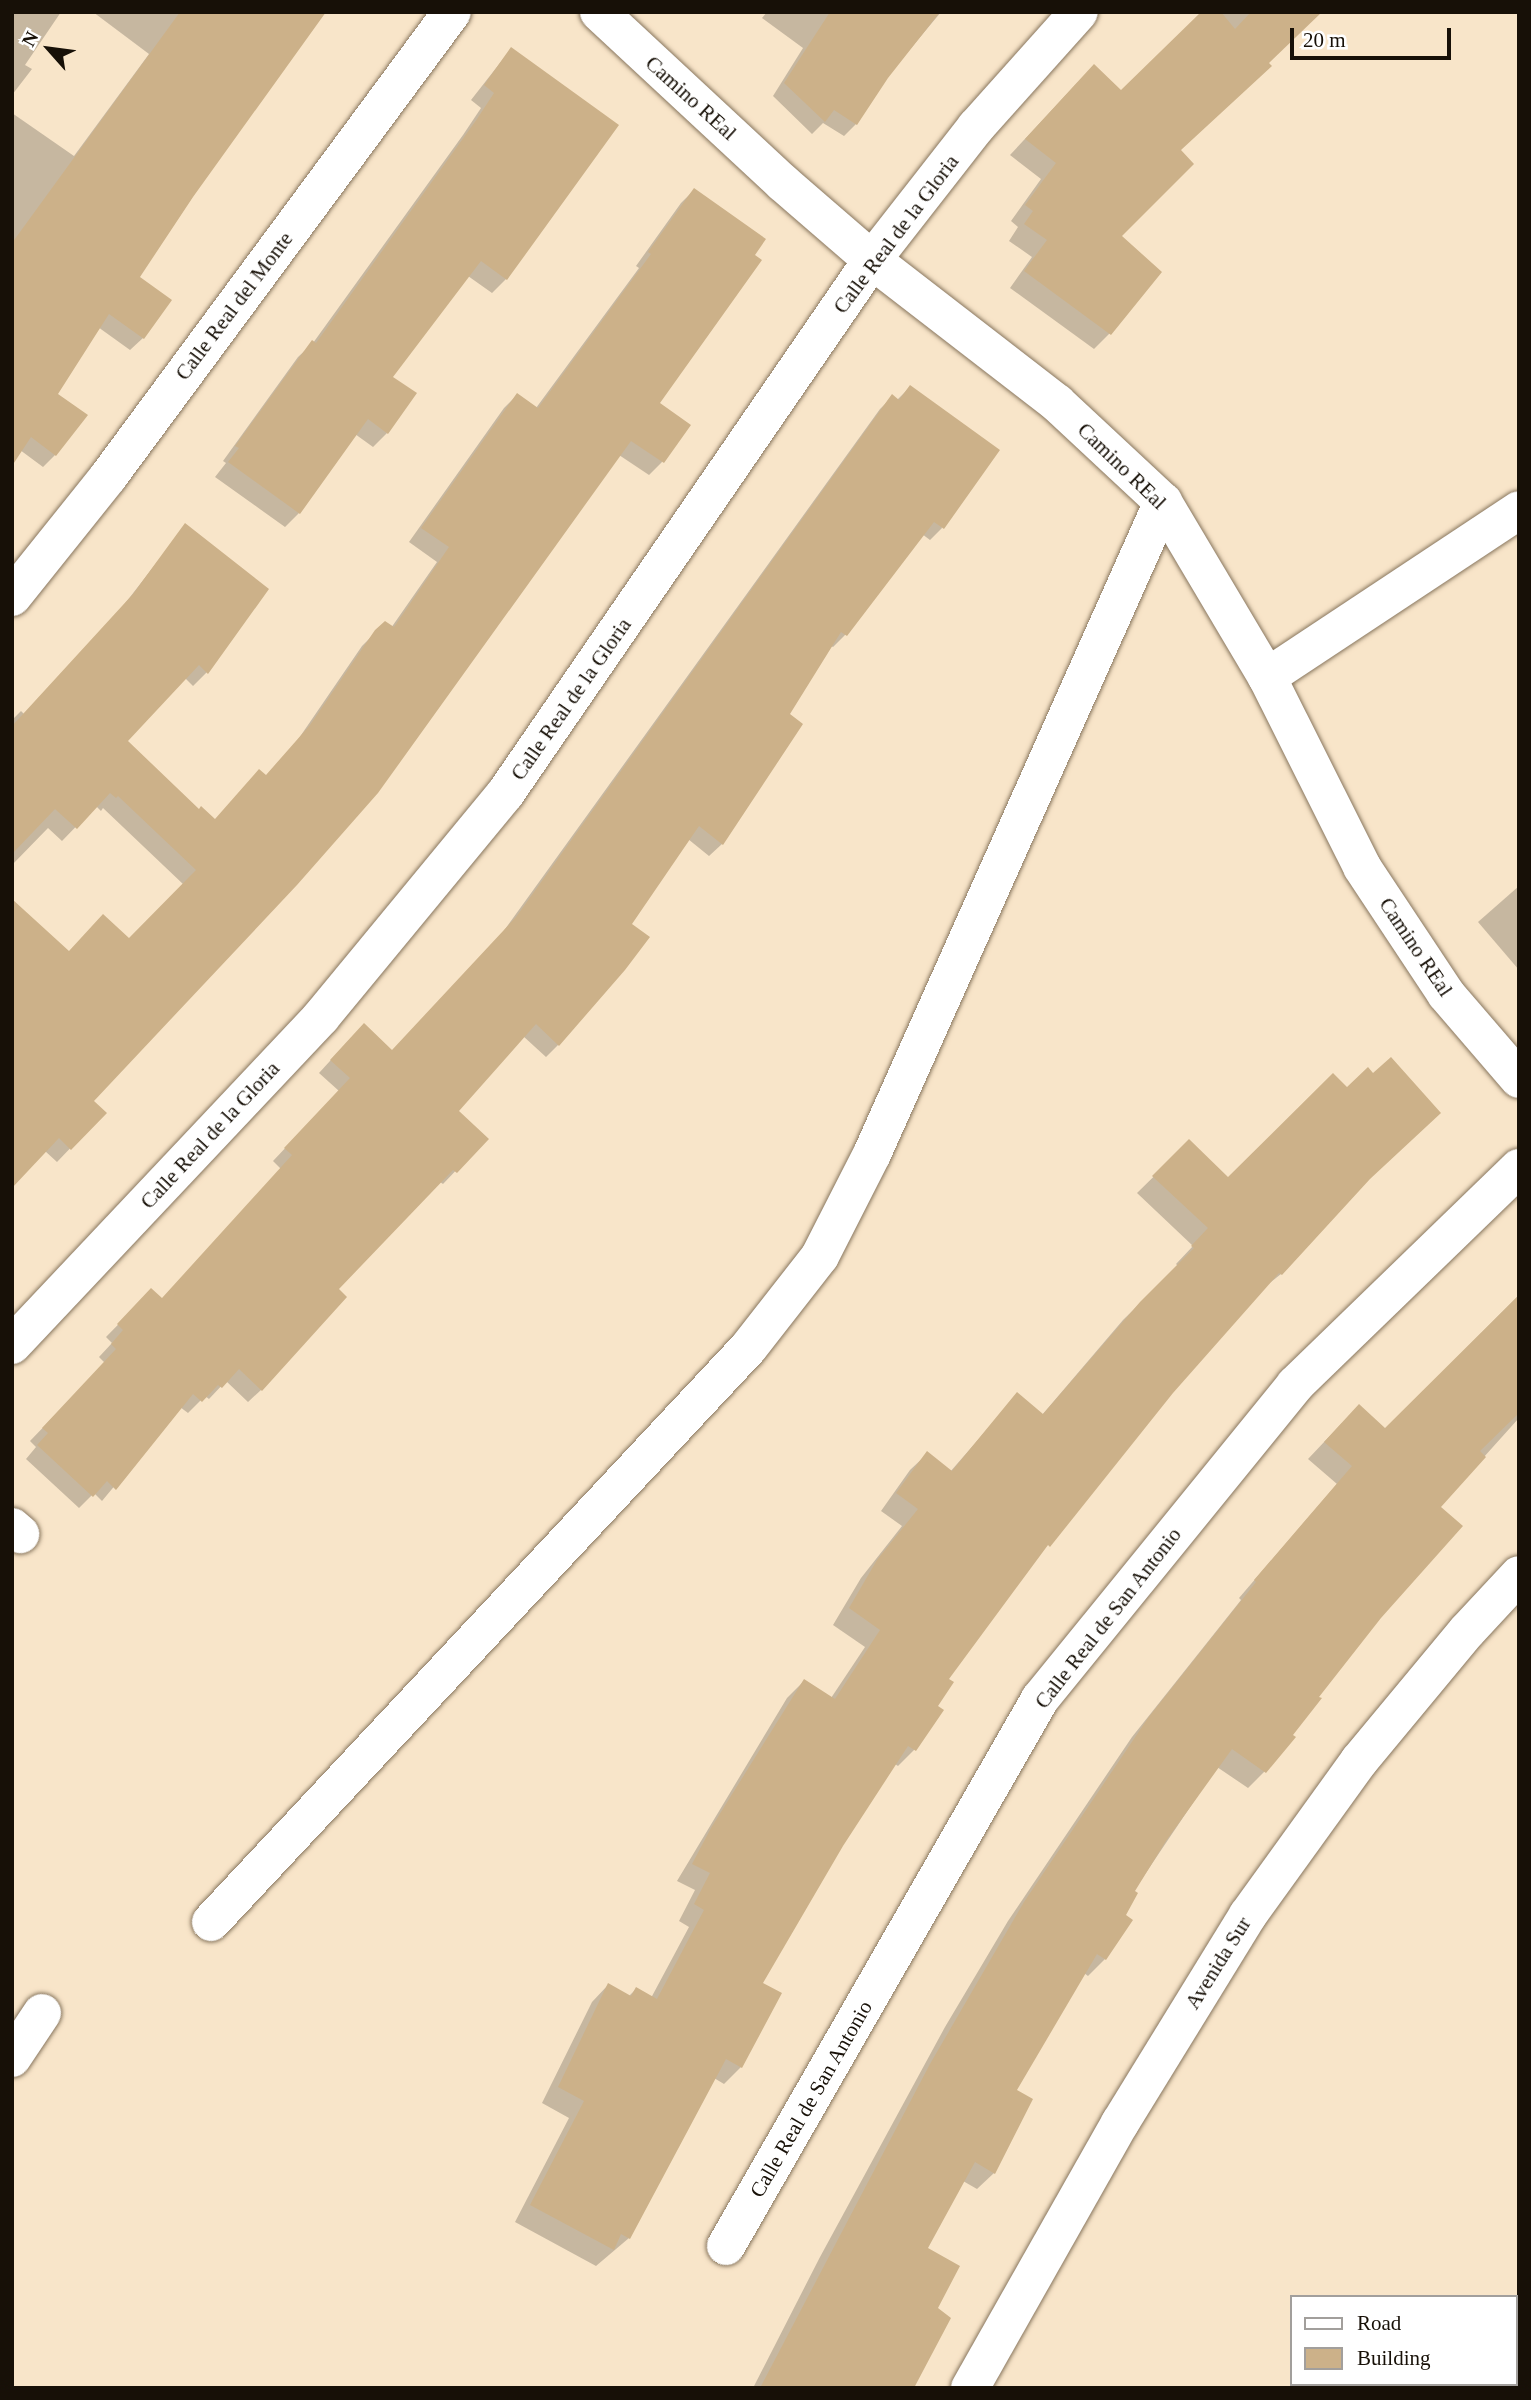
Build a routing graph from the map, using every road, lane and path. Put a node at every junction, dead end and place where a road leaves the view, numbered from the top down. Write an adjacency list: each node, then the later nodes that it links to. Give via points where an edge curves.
1 (452, 12): 7 (street, Calle Real del Monte, via 108,477)
2 (599, 12): 4 (street, Camino REal)
3 (1079, 12): 4 (street, Calle Real de la Gloria, via 976,127)
4 (872, 260): 5 (street, Camino REal, via 1057,403); 11 (street, Calle Real de la Gloria, via 505,794 321,1017)
5 (1163, 502): 8 (street, Camino REal); 13 (street, via 872,1154 820,1256 749,1347)
6 (1519, 510): 8 (street)
7 (12, 597)
8 (1267, 677): 9 (street, Camino REal, via 1362,867 1446,993)
9 (1519, 1079)
10 (1519, 1168): 16 (street, Calle Real de San Antonio, via 1295,1385 1040,1699)
11 (12, 1345)
12 (1519, 1576): 17 (street, Avenida Sur, via 1359,1761 1248,1915 1120,2123)
13 (211, 1922)
14 (42, 2012): 15 (street)
15 (12, 2058)
16 (726, 2246)
17 (970, 2388)

